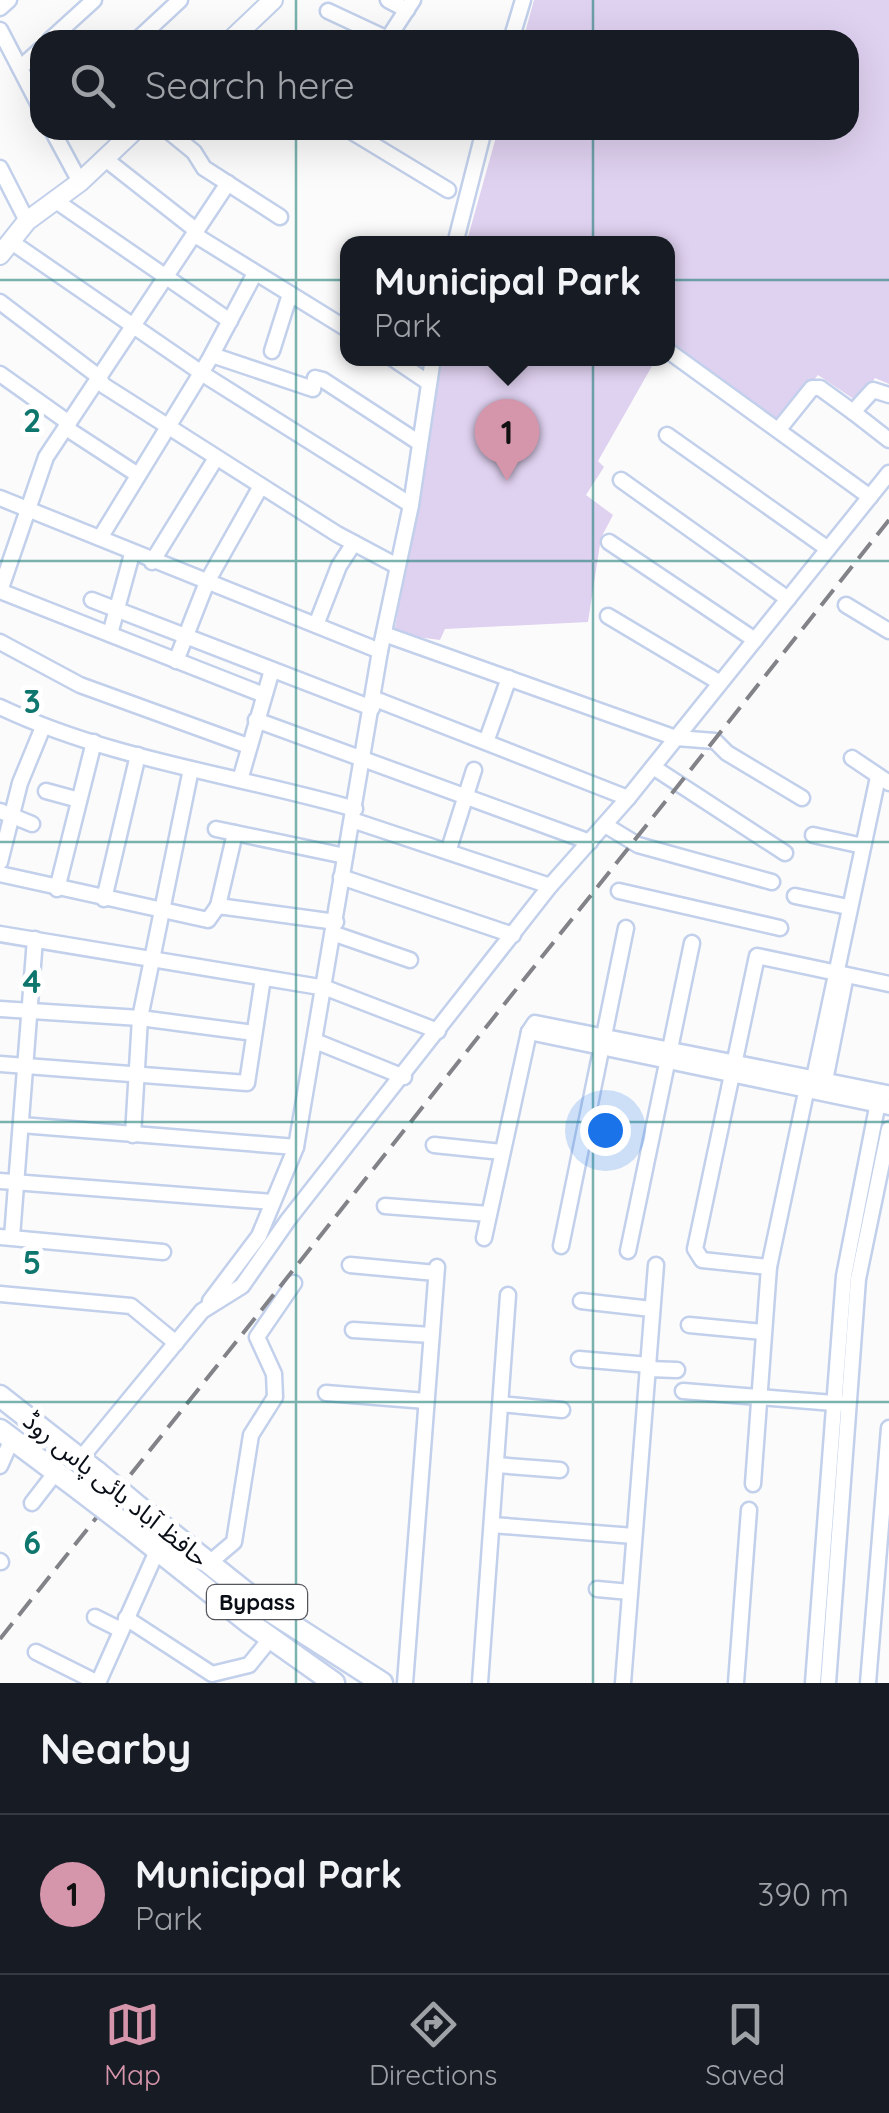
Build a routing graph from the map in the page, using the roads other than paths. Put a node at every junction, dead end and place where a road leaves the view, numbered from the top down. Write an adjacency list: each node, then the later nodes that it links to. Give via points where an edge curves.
1 (9, 0): 8 (street)
2 (94, 0): 11 (street)
3 (180, 0): 12 (street)
4 (273, 0): 13 (main road)
5 (388, 0): 7 (street)
6 (523, 0): 16 (street)
7 (410, 5): 15 (street)
8 (0, 8)
9 (328, 11): 14 (street)
10 (0, 30): 18 (street)
11 (61, 30)
12 (148, 30)
13 (241, 30)
14 (369, 30)
15 (394, 30)
16 (514, 30)
17 (30, 59): 18 (street)
18 (20, 68): 19 (street)
19 (30, 88)
20 (57, 140): 27 (street)
21 (124, 140): 25 (main road)
22 (179, 140): 28 (street)
23 (366, 140): 29 (street)
24 (481, 140): 34 (street)
25 (104, 158): 27 (main road); 33 (street)
26 (0, 168): 32 (street)
27 (80, 182): 30 (main road)
28 (228, 183): 31 (street); 33 (street)
29 (448, 190)
30 (56, 201): 32 (main road); 37 (street)
31 (280, 217)
32 (28, 221): 35 (main road)
33 (196, 233): 36 (street); 37 (street)
34 (456, 236)
35 (7, 249): 41 (street)
36 (254, 275): 38 (street); 40 (street)
37 (167, 277): 40 (street); 41 (street)
38 (290, 294): 42 (street); 43 (street)
39 (0, 302): 50 (street)
40 (230, 320): 44 (street)
41 (133, 323): 48 (street); 50 (street)
42 (340, 325)
43 (272, 351)
44 (212, 355): 48 (street); 59 (street, via 313,389 316,378 323,380)
45 (675, 356): 56 (street)
46 (404, 366): 51 (street)
47 (432, 366): 51 (street)
48 (200, 371): 55 (street); 67 (street)
49 (0, 374): 54 (street)
50 (100, 377): 54 (street); 55 (street)
51 (429, 383): 59 (street)
52 (889, 396): 53 (street, via 873,390)
53 (853, 412): 56 (street, via 812,388); 58 (street)
54 (68, 426): 62 (street); 68 (street, via 46,457)
55 (168, 426): 60 (street); 62 (street)
56 (779, 429): 65 (street)
57 (667, 435): 72 (street)
58 (889, 440)
59 (418, 442): 67 (street)
60 (216, 458): 64 (street); 74 (street)
61 (889, 474): 65 (street)
62 (138, 475): 69 (street)
63 (621, 480): 78 (street)
64 (262, 486): 71 (street); 76 (street)
65 (870, 497): 72 (street)
66 (0, 498): 68 (street)
67 (411, 505): 75 (street)
68 (30, 510): 69 (street); 77 (street)
69 (100, 538): 73 (street)
70 (609, 542): 88 (street)
71 (354, 543): 75 (street); 83 (street)
72 (828, 549): 78 (street)
73 (132, 554): 74 (street); 81 (street)
74 (152, 562): 76 (street)
75 (398, 566): 86 (street)
76 (207, 582): 83 (street); 87 (street)
77 (0, 591): 85 (street)
78 (788, 599): 88 (street)
79 (92, 600): 81 (street)
80 (846, 605): 84 (street)
81 (117, 609): 85 (street); 87 (street)
82 (608, 616): 94 (street)
83 (316, 624): 90 (street)
84 (889, 631)
85 (110, 634): 91 (street)
86 (384, 634): 90 (street); 93 (street)
87 (186, 636): 91 (street); 92 (street)
88 (755, 640): 94 (street)
89 (0, 642): 103 (street, via 80,684)
90 (380, 651): 96 (street)
91 (176, 661): 95 (street)
92 (272, 670): 95 (street); 96 (street)
93 (509, 678): 100 (street); 102 (street)
94 (717, 681): 100 (street)
95 (264, 695): 98 (street)
96 (373, 703): 102 (street); 106 (street)
97 (0, 707): 99 (street)
98 (256, 720): 103 (street); 106 (street)
99 (43, 727): 101 (street); 117 (street)
100 (676, 738): 107 (street); 114 (street, via 715,741)
101 (94, 742): 104 (street); 116 (street)
102 (486, 742): 113 (street)
103 (248, 746): 110 (street)
104 (138, 755): 108 (street); 137 (street)
105 (852, 758): 111 (street)
106 (364, 763): 115 (street); 118 (street)
107 (653, 767): 113 (street); 127 (street)
108 (191, 769): 110 (street); 140 (street)
109 (474, 770): 115 (street)
110 (240, 780): 118 (street)
111 (883, 780): 125 (street)
112 (46, 791): 116 (street)
113 (628, 798): 120 (street)
114 (802, 798)
115 (465, 799): 124 (street); 126 (street)
116 (79, 800): 134 (street)
117 (6, 814): 119 (street); 129 (street)
118 (353, 814): 126 (street); 128 (street)
119 (32, 824)
120 (605, 826): 124 (street); 132 (street, via 638,845)
121 (216, 829): 122 (street)
122 (236, 833): 128 (street); 138 (street)
123 (813, 835): 125 (street)
124 (590, 842): 133 (street)
125 (864, 846): 139 (street)
126 (448, 852): 133 (street)
127 (785, 853)
128 (346, 856): 131 (street)
129 (0, 862)
130 (0, 874): 134 (street)
131 (342, 876): 141 (street); 145 (street)
132 (772, 882)
133 (550, 886): 145 (street)
134 (57, 889): 137 (street)
135 (619, 891): 143 (street)
136 (795, 896): 139 (street)
137 (104, 899): 140 (street)
138 (218, 906): 140 (street, via 212,920); 141 (street)
139 (848, 907): 150 (street)
140 (159, 910): 148 (street)
141 (335, 928): 149 (street); 153 (street)
142 (626, 928): 160 (street)
143 (780, 928)
144 (0, 934): 146 (street)
145 (514, 935): 157 (street)
146 (36, 939): 148 (street); 155 (street)
147 (692, 943): 161 (street)
148 (149, 959): 151 (street); 156 (street)
149 (410, 960)
150 (840, 973): 152 (street); 164 (street, via 757,956); 167 (street)
151 (263, 978): 153 (street); 158 (street)
152 (889, 984)
153 (326, 988): 157 (street); 159 (street)
154 (0, 1009): 155 (street)
155 (30, 1011): 156 (street); 163 (street)
156 (140, 1018): 158 (street); 165 (street)
157 (438, 1030): 166 (street)
158 (254, 1033): 165 (street, via 247,1083)
159 (316, 1040): 166 (street); 173 (street)
160 (601, 1042): 161 (street); 174 (street, via 532,1028); 182 (street)
161 (668, 1055): 164 (street); 183 (street)
162 (0, 1064): 163 (street)
163 (26, 1065): 165 (street); 169 (street)
164 (734, 1069): 167 (street); 187 (street, via 695,1250 702,1260)
165 (135, 1074): 171 (street)
166 (404, 1077): 194 (street, via 242,1286)
167 (814, 1082): 168 (street); 187 (street)
168 (884, 1099): 188 (street)
169 (21, 1125): 171 (street); 176 (street)
170 (889, 1128): 188 (street)
171 (134, 1134): 173 (street)
172 (434, 1145): 174 (street)
173 (296, 1146): 177 (street)
174 (502, 1152): 179 (street)
175 (0, 1181): 176 (street)
176 (17, 1182): 177 (street); 180 (street)
177 (274, 1202): 194 (street, via 259,1236)
178 (385, 1206): 179 (street)
179 (488, 1214): 181 (street)
180 (6, 1237): 184 (street)
181 (484, 1238)
182 (561, 1246)
183 (628, 1251)
184 (163, 1252)
185 (350, 1265): 198 (street, via 436,1270)
186 (656, 1265): 193 (street)
187 (770, 1267): 197 (street)
188 (851, 1278): 209 (street)
189 (294, 1283): 229 (street, via 257,1337 274,1374 275,1396 251,1436 234,1542)
190 (0, 1294): 199 (street, via 131,1306)
191 (508, 1295): 208 (street)
192 (582, 1301): 193 (street)
193 (652, 1309): 201 (street)
194 (202, 1311): 199 (street)
195 (689, 1325): 197 (street)
196 (353, 1330): 198 (street)
197 (764, 1332): 206 (street)
198 (431, 1335): 207 (street)
199 (176, 1344): 214 (street)
200 (578, 1359): 201 (street)
201 (649, 1367): 202 (street); 226 (street)
202 (677, 1370)
203 (683, 1391): 206 (street)
204 (326, 1393): 207 (street)
205 (0, 1396): 214 (highway, حافظ آباد بائی پاس روڈ / Bypass)
206 (761, 1396): 209 (street); 219 (street)
207 (426, 1401): 240 (street)
208 (500, 1404): 210 (street); 215 (street)
209 (844, 1404): 227 (street)
210 (562, 1410)
211 (889, 1428): 213 (street)
212 (6, 1434): 216 (street); 218 (highway, حافظ آباد بائی پاس روڈ / Bypass)
213 (888, 1437): 220 (street)
214 (89, 1465): 223 (highway, حافظ آباد بائی پاس روڈ / Bypass, bridge)
215 (496, 1465): 217 (street); 224 (street)
216 (0, 1466)
217 (560, 1470)
218 (56, 1472): 221 (street); 223 (highway, حافظ آباد بائی پاس روڈ / Bypass, bridge)
219 (754, 1484)
220 (886, 1500): 246 (street)
221 (32, 1503)
222 (750, 1510): 243 (street)
223 (134, 1517): 225 (highway, حافظ آباد بائی پاس روڈ / Bypass); 228 (highway, حافظ آباد بائی پاس روڈ / Bypass)
224 (492, 1525): 226 (street); 241 (street)
225 (166, 1530): 228 (street); 229 (highway, حافظ آباد بائی پاس روڈ / Bypass)
226 (634, 1536): 231 (street)
227 (832, 1544): 244 (street); 245 (street)
228 (158, 1550): 233 (street); 234 (highway, حافظ آباد بائی پاس روڈ / Bypass)
229 (208, 1564): 239 (highway, حافظ آباد بائی پاس روڈ / Bypass)
230 (596, 1589): 231 (street)
231 (630, 1592): 242 (street)
232 (95, 1616): 233 (street)
233 (124, 1624): 234 (street, via 212,1674 249,1666); 237 (street)
234 (270, 1639): 236 (highway, حافظ آباد بائی پاس روڈ / Bypass)
235 (36, 1652): 237 (street)
236 (311, 1677): 238 (highway, حافظ آباد بائی پاس روڈ / Bypass)
237 (98, 1683)
238 (334, 1683)
239 (382, 1683)
240 (405, 1683)
241 (480, 1683)
242 (623, 1683)
243 (736, 1683)
244 (813, 1683)
245 (828, 1683)
246 (868, 1683)

